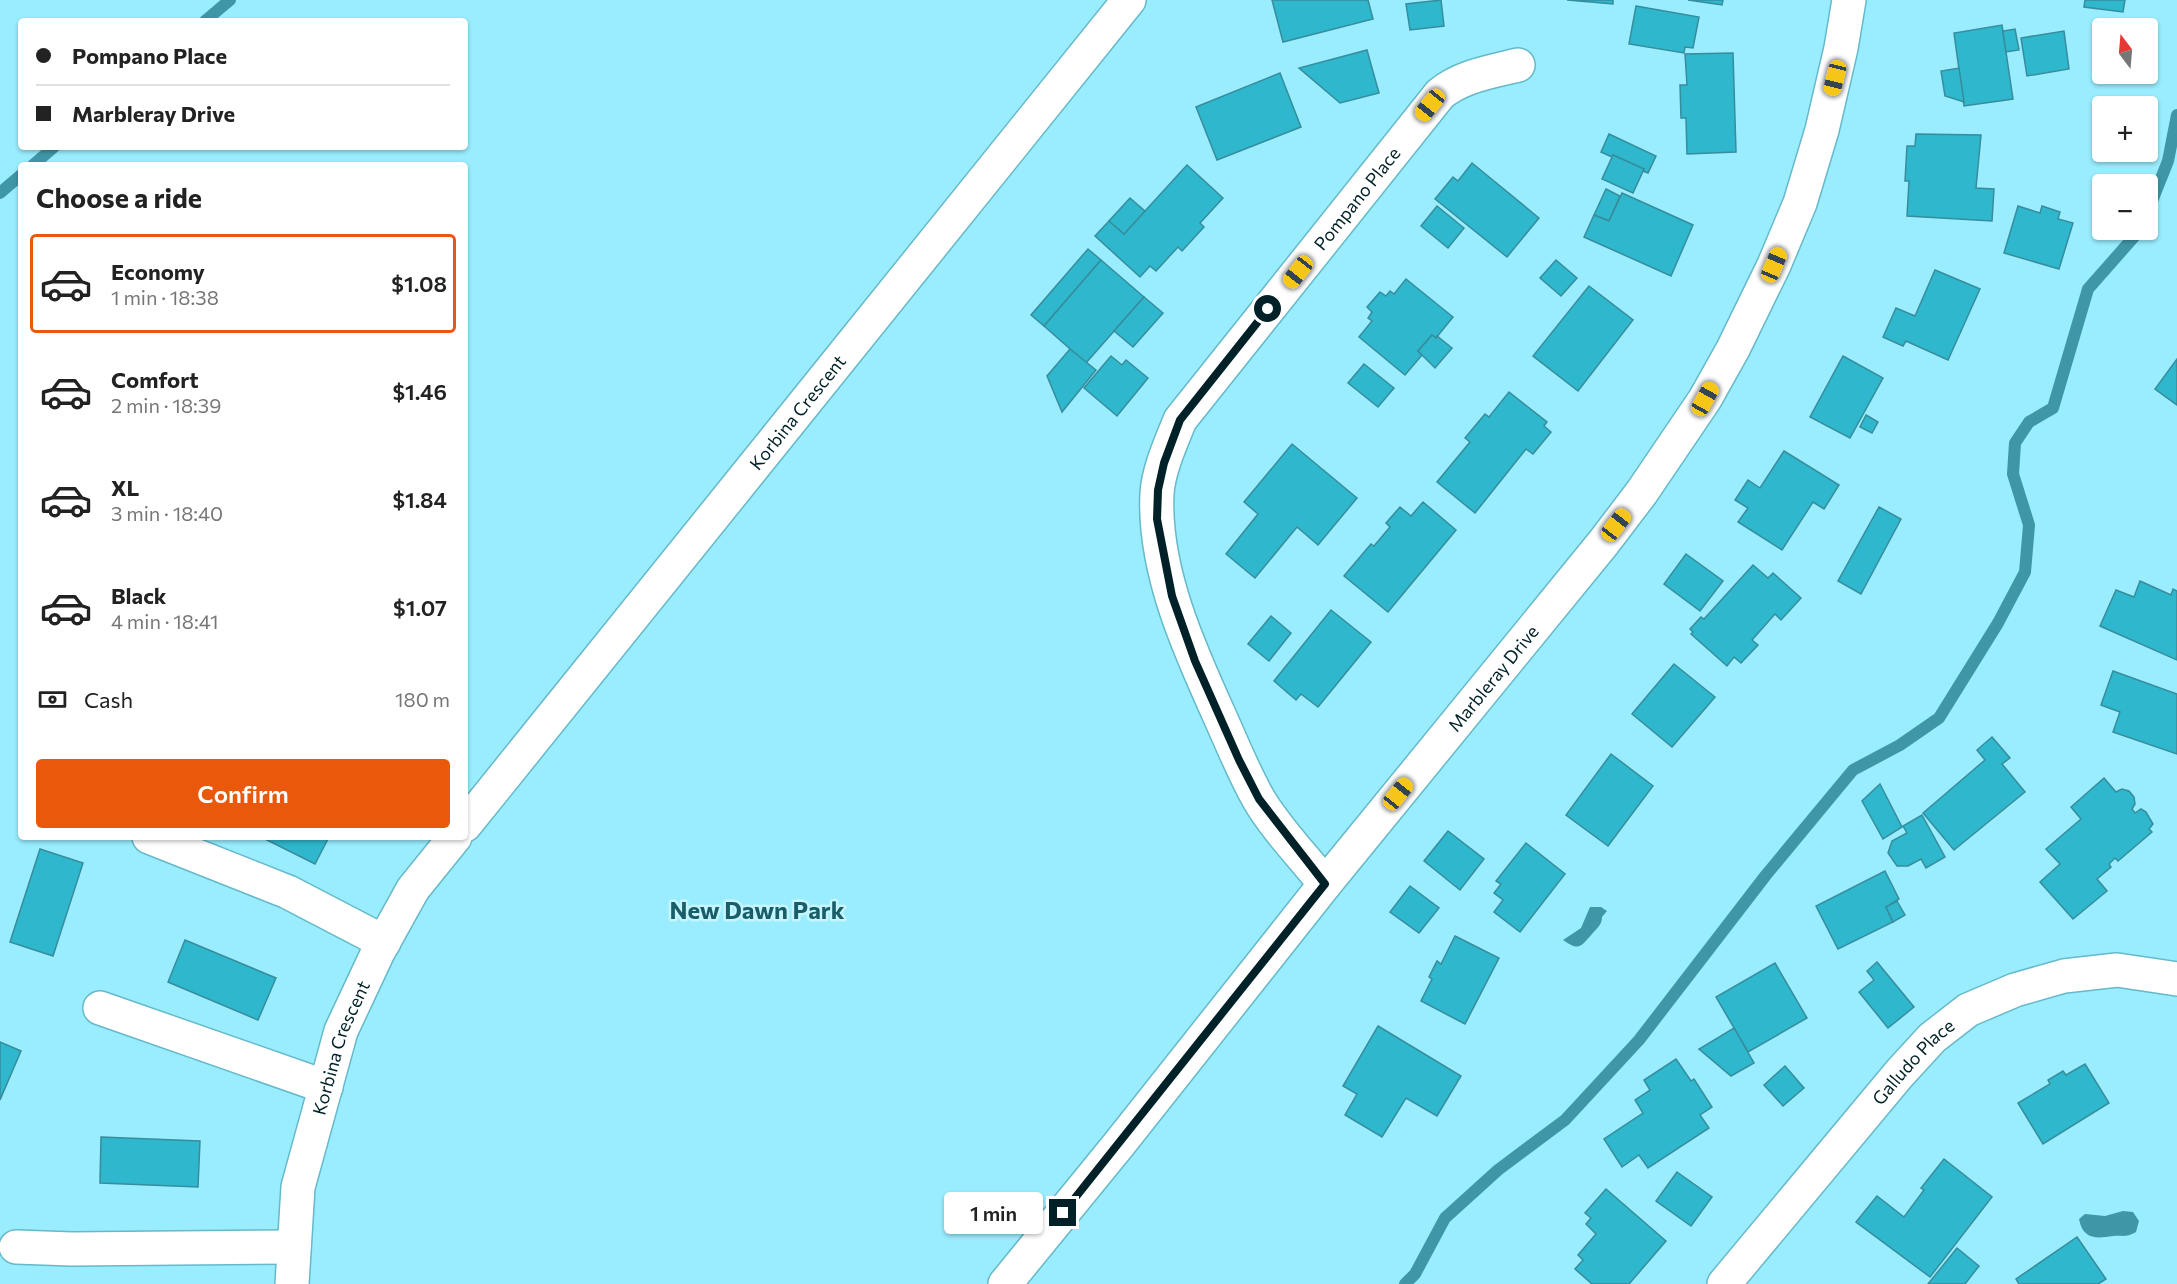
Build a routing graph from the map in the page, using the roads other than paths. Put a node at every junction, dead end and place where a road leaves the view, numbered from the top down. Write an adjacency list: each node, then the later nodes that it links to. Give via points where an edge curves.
1 (1129, 0): 4 (street, Korbina Crescent)
2 (1849, 0): 7 (street, Marbleray Drive, via 1835,78 1800,202 1756,302 1705,399 1604,542)
3 (1518, 64): 7 (street, Pompano Place, via 1471,77 1440,94 1180,420 1164,463 1158,490 1160,543 1172,596 1195,661 1259,799)
4 (468, 821)
5 (157, 840): 8 (street, via 288,892)
6 (453, 840): 8 (street, Korbina Crescent, via 413,889)
7 (1325, 884): 15 (street, Marbleray Drive)
8 (384, 942): 11 (street, Korbina Crescent, via 341,1031)
9 (2177, 979): 16 (street, Galludo Place, via 2117,970 2064,976 2015,990 1968,1010 1932,1038 1899,1074)
10 (100, 1008): 11 (street)
11 (326, 1087): 13 (street, Korbina Crescent, via 298,1187)
12 (16, 1246): 13 (street)
13 (294, 1247): 14 (street, Korbina Crescent)
14 (292, 1284)
15 (1005, 1284)
16 (1724, 1284)

